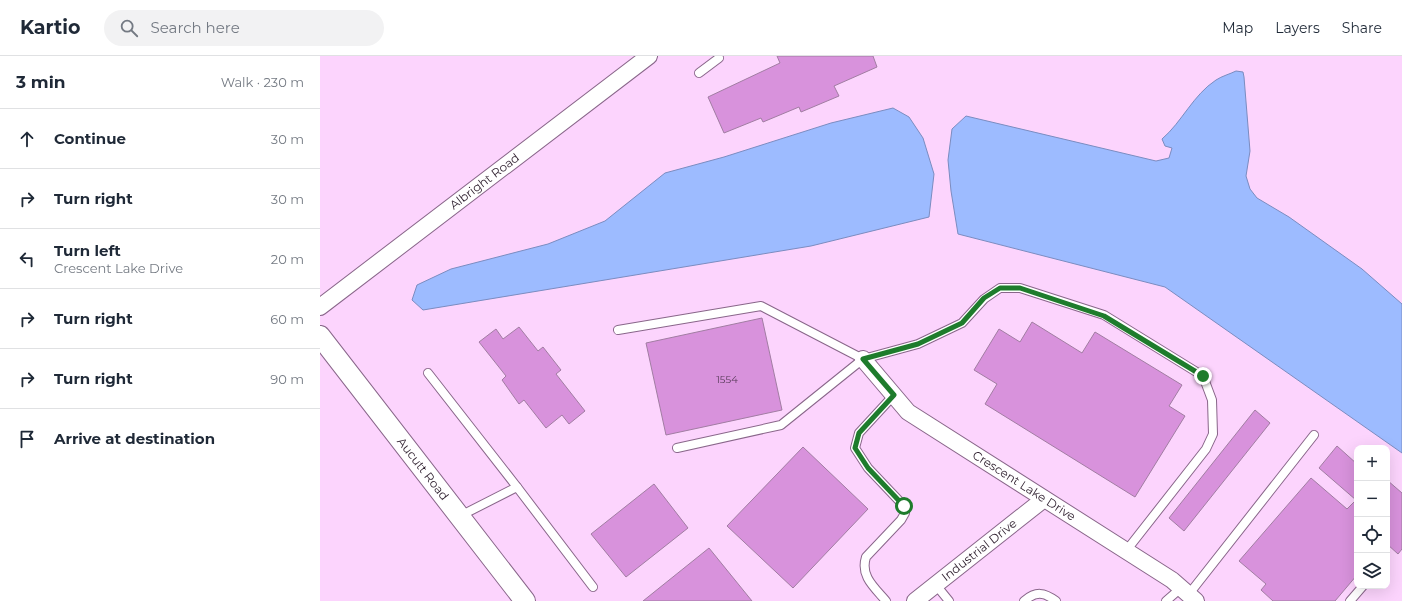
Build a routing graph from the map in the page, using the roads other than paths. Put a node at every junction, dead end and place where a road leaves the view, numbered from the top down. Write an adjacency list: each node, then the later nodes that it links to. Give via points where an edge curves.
1 (649, 56): 4 (street, Albright Road)
2 (719, 57): 3 (lane)
3 (699, 73)
4 (320, 307)
5 (618, 330): 7 (lane, via 761,306)
6 (320, 336): 14 (street, Aucutt Road)
7 (863, 359): 9 (street, Crescent Lake Drive); 11 (lane, via 781,425); 15 (lane, via 918,344 962,323 984,298 1000,288 1020,288 1104,316 1203,376 1212,400 1213,434 1206,449)
8 (428, 373): 12 (lane)
9 (894, 395): 13 (street, Crescent Lake Drive, via 908,412); 21 (lane, via 859,433 855,448 868,468 904,506 901,520 866,557 863,565 866,578)
10 (1314, 435): 19 (lane)
11 (677, 448)
12 (517, 487): 14 (lane); 17 (lane)
13 (1044, 500): 15 (street, Crescent Lake Drive); 16 (street, Industrial Drive)
14 (459, 516): 20 (street, Aucutt Road)
15 (1126, 551): 19 (street, Crescent Lake Drive)
16 (936, 585): 22 (street, Industrial Drive); 23 (lane)
17 (593, 587)
18 (1360, 589): 27 (lane)
19 (1189, 594): 26 (lane)
20 (525, 601)
21 (886, 601)
22 (915, 601)
23 (948, 601)
24 (1024, 601): 25 (lane, via 1031,595 1040,593)
25 (1056, 601)
26 (1166, 601)
27 (1350, 601)

